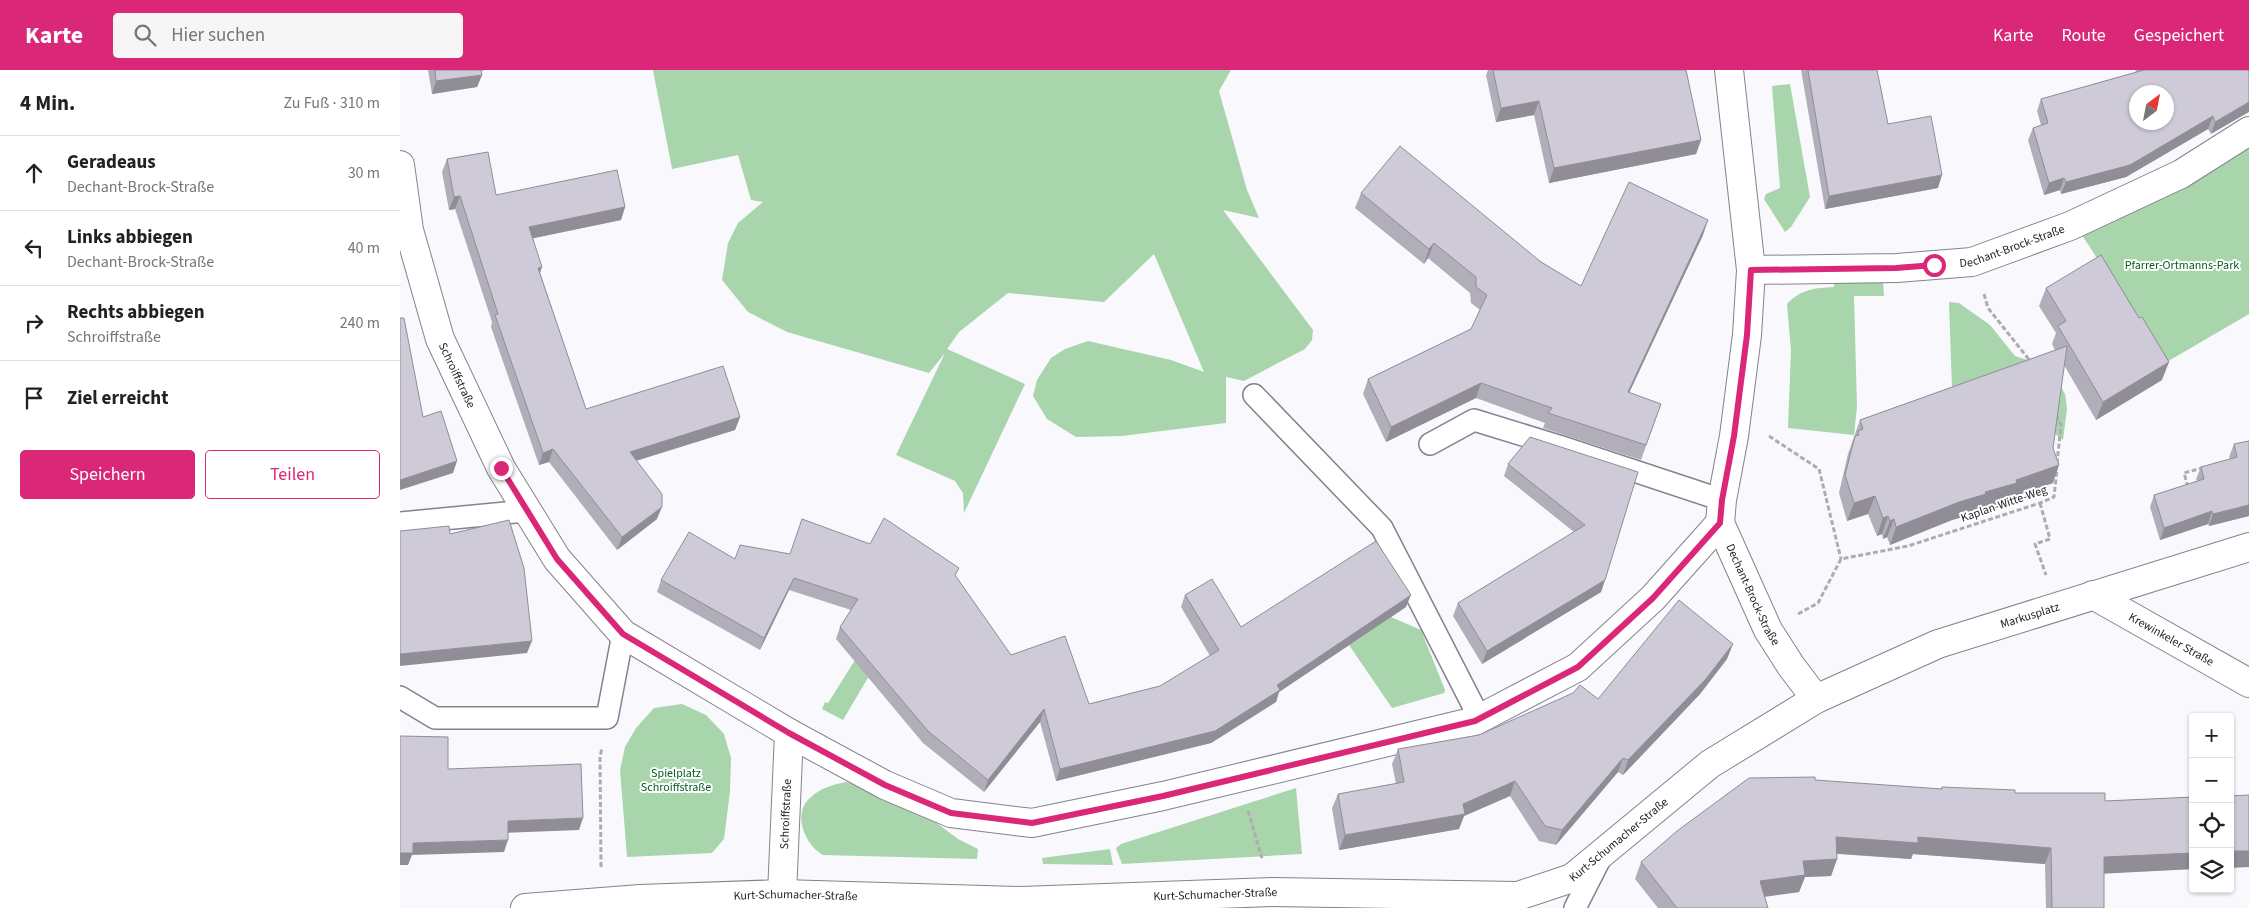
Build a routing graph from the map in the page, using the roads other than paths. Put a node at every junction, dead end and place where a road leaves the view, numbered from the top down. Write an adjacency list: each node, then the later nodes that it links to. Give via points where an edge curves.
1 (1729, 70): 5 (street)
2 (2249, 131): 5 (street, Dechant-Brock-Straße, via 2181,174 2070,226 1972,262 1896,268)
3 (400, 165): 4 (street, Schroiffstraße)
4 (405, 230): 8 (street, Schroiffstraße, via 440,339 501,468)
5 (1751, 270): 9 (street, via 1747,335)
6 (1254, 395): 17 (lane, via 1382,528)
7 (1430, 444): 9 (lane, via 1474,420)
8 (527, 511): 10 (lane); 13 (street, Schroiffstraße, via 557,559)
9 (1721, 512): 16 (street, Dechant-Brock-Straße, via 1768,630); 17 (street, Schroiffstraße, via 1653,598 1578,667)
10 (400, 523)
11 (2249, 547): 12 (street, Markusplatz)
12 (2093, 595): 14 (street, Krewinkeler Straße); 16 (street, Markusplatz, via 1938,644)
13 (623, 634): 15 (lane, via 607,718 435,718); 18 (street, Schroiffstraße)
14 (2249, 683)
15 (400, 697)
16 (1816, 699): 19 (street, Kurt-Schumacher-Straße, via 1710,764)
17 (1480, 719): 18 (street, Schroiffstraße, via 1163,796 1032,823 951,813 885,785)
18 (789, 733): 20 (street, Schroiffstraße)
19 (1602, 853): 21 (street, Kurt-Schumacher-Straße, via 1572,878); 24 (lane)
20 (782, 894): 21 (street, Kurt-Schumacher-Straße, via 1021,901 1273,892); 22 (street, Kurt-Schumacher-Straße)
21 (1515, 902)
22 (640, 903): 23 (street, Kurt-Schumacher-Straße, via 602,902)
23 (524, 908)
24 (1576, 908)

